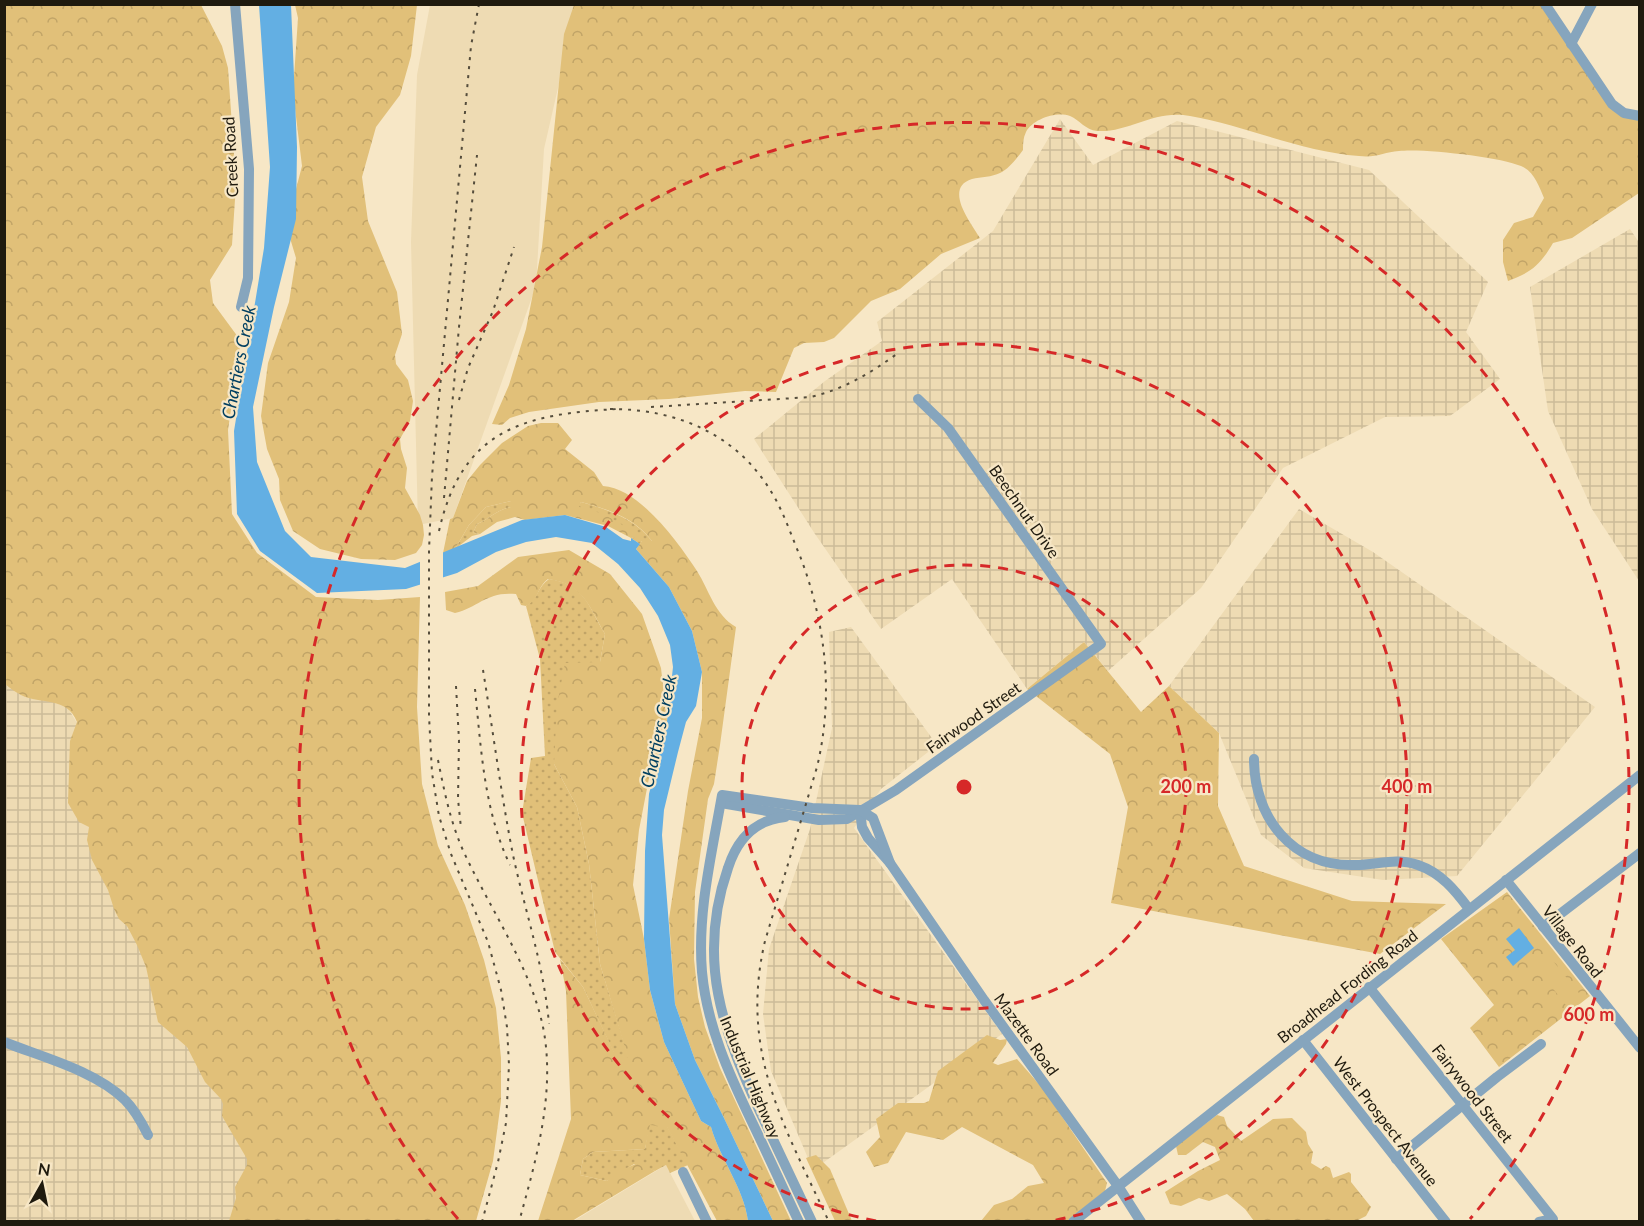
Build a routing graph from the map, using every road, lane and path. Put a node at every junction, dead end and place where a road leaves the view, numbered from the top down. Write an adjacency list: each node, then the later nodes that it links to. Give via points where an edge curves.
1 (235, 4): 6 (street, Creek Road, via 249,170 248,278)
2 (1545, 4): 4 (street)
3 (1592, 4): 4 (street)
4 (1571, 44): 5 (street, via 1612,104)
5 (1640, 116)
6 (241, 307)
7 (918, 399): 8 (street, Beechnut Drive, via 948,428)
8 (1101, 644): 12 (street, Fairwood Street, via 896,790)
9 (1254, 759): 16 (street, via 1255,786 1263,809 1291,844 1308,855 1337,864 1391,861 1418,865 1450,885)
10 (1640, 775): 15 (street, Broadhead Fording Road)
11 (721, 799): 12 (street); 13 (street, Fairwood Street); 29 (street, Industrial Highway, via 702,929 706,1000 726,1066)
12 (860, 810): 13 (street, Fairwood Street, via 840,820); 27 (street, Mazette Road, via 873,818 890,863)
13 (797, 816): 30 (street, Industrial Highway, via 768,820 747,833 732,855 720,891 715,964 726,1031)
14 (1640, 853): 17 (street)
15 (1506, 880): 16 (street, Broadhead Fording Road); 17 (street, Village Road)
16 (1469, 909): 18 (street, Broadhead Fording Road)
17 (1543, 927): 22 (street, Village Road)
18 (1369, 987): 19 (street, Broadhead Fording Road); 23 (street, Fairywood Street)
19 (1303, 1040): 25 (street, West Prospect Avenue); 27 (street, Broadhead Fording Road)
20 (4, 1042): 24 (street, via 109,1087 126,1100)
21 (1541, 1044): 23 (street)
22 (1640, 1048)
23 (1464, 1105): 25 (street); 34 (street, Fairywood Street, via 1553,1219)
24 (148, 1135)
25 (1396, 1159): 33 (street, West Prospect Avenue)
26 (683, 1172): 28 (street)
27 (1118, 1186): 31 (street, Broadhead Fording Road); 32 (street, Mazette Road)
28 (707, 1221)
29 (799, 1221)
30 (812, 1221)
31 (1073, 1221)
32 (1141, 1221)
33 (1446, 1221)
34 (1539, 1221)

